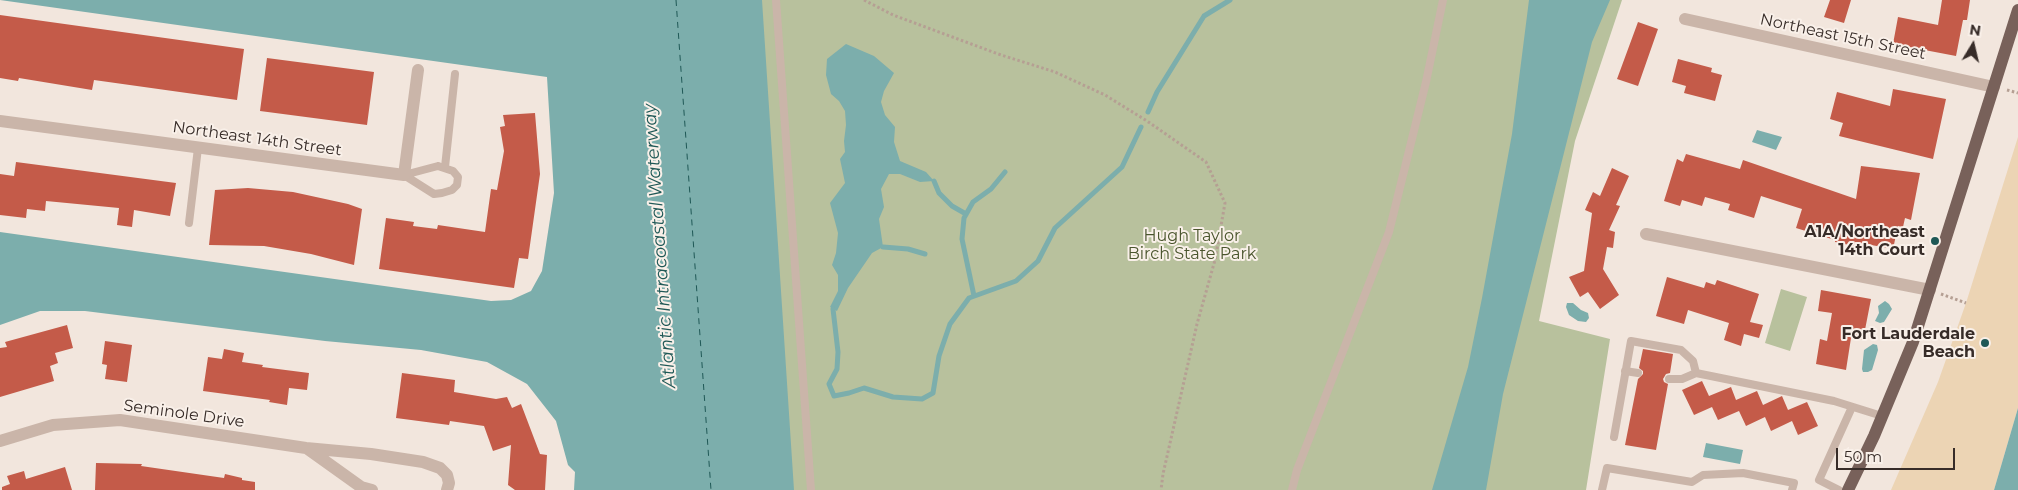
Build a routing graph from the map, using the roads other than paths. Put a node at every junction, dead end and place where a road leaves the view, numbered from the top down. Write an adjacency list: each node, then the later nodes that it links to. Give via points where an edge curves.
1 (776, 0): 26 (lane)
2 (1443, 0): 27 (lane, via 1389,232)
3 (2018, 10): 7 (main road)
4 (1685, 19): 7 (street, Northeast 15th Street)
5 (418, 70): 11 (street)
6 (455, 74): 10 (lane)
7 (1994, 87): 14 (main road)
8 (0, 121): 9 (street, Northeast 14th Street)
9 (198, 148): 11 (street, Northeast 14th Street); 12 (lane)
10 (445, 167): 11 (lane, via 425,168); 11 (lane, via 458,177 457,185 442,194 434,194)
11 (404, 176)
12 (189, 223)
13 (1646, 234): 14 (street)
14 (1930, 290): 20 (main road, via 1913,342)
15 (1625, 371): 16 (lane, via 1630,341 1680,350 1693,361); 17 (lane); 21 (lane)
16 (1696, 372): 18 (lane, via 1682,379); 19 (lane)
17 (1638, 373)
18 (1669, 379)
19 (1852, 407): 20 (lane); 30 (lane, via 1819,480)
20 (1882, 416): 31 (main road)
21 (1614, 437)
22 (0, 441): 23 (street, Seminole Drive, via 52,425 120,420)
23 (306, 448): 24 (street, Seminole Drive, via 361,487); 25 (street, Seminole Drive, via 423,462 440,468 447,475)
24 (372, 490)
25 (447, 490)
26 (811, 490)
27 (1292, 490)
28 (1602, 490): 29 (lane, via 1607,468 1692,482 1703,475 1743,474 1794,483)
29 (1792, 490)
30 (1839, 490)
31 (1848, 490)

